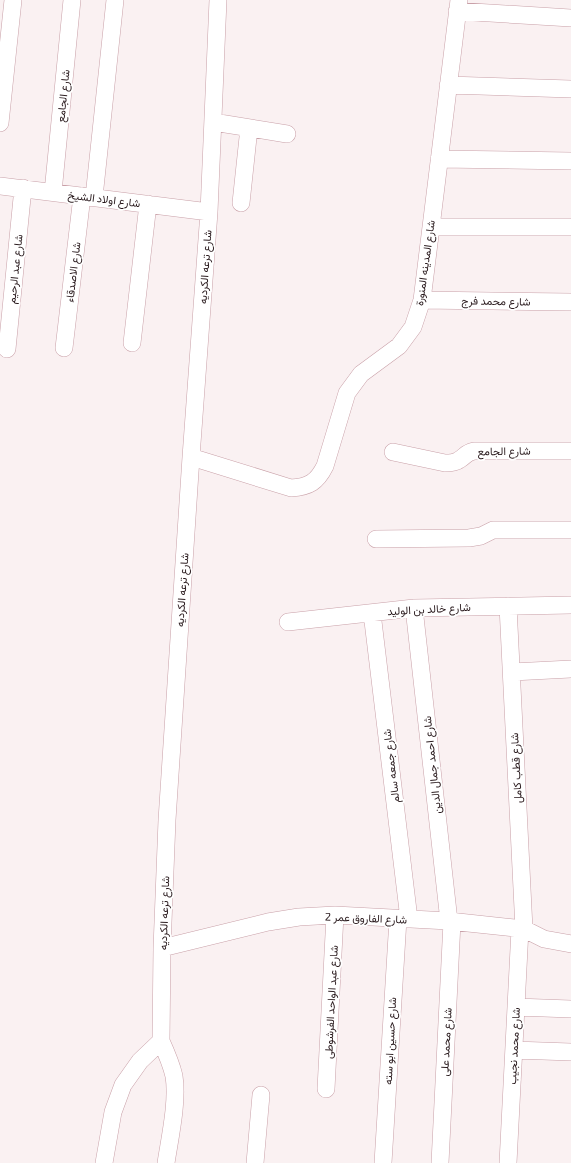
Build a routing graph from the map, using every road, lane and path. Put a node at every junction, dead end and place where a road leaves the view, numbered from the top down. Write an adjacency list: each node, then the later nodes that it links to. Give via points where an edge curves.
1 (13, 0): 10 (street)
2 (72, 0): 17 (street, شارع الجامع)
3 (116, 0): 18 (street, شارع الاصدقاء)
4 (218, 0): 9 (street, شارع ترعه الكرديه)
5 (458, 6): 6 (street); 7 (street, شارع المدينه المنورة)
6 (571, 18)
7 (448, 86): 8 (street); 13 (street, شارع المدينه المنورة)
8 (571, 89)
9 (213, 122): 11 (street); 21 (street, شارع ترعه الكرديه)
10 (0, 123)
11 (249, 128): 12 (street); 19 (street)
12 (287, 134)
13 (439, 159): 14 (street); 22 (street, شارع المدينه المنورة)
14 (571, 161)
15 (0, 186): 16 (street, شارع اولاد الشيخ)
16 (23, 188): 17 (street, شارع اولاد الشيخ); 28 (street, شارع عبد الرحيم)
17 (53, 192): 18 (street, شارع اولاد الشيخ)
18 (88, 197): 20 (street, شارع اولاد الشيخ); 27 (street, شارع الاصدقاء)
19 (241, 202)
20 (148, 204): 21 (street, شارع اولاد الشيخ); 26 (street)
21 (209, 212): 31 (street, شارع ترعه الكرديه)
22 (431, 227): 23 (street); 24 (street, شارع المدينه المنورة)
23 (571, 227)
24 (422, 300): 25 (street, شارع محمد فرج); 31 (street, شارع المدينه المنورة, via 413,327 399,346 361,374 347,393 325,466 320,476 312,483 302,488 291,488)
25 (571, 302)
26 (132, 343)
27 (64, 348)
28 (7, 349)
29 (571, 451): 30 (street, شارع الجامع, via 474,451 464,455 460,460 445,463)
30 (393, 452)
31 (191, 457): 46 (street, شارع ترعه الكرديه, via 167,820)
32 (571, 530): 33 (street, via 492,530 481,536 469,538)
33 (376, 538)
34 (571, 605): 35 (street, شارع خالد بن الوليد)
35 (508, 606): 36 (street, شارع خالد بن الوليد); 40 (street, شارع قطب كامل)
36 (414, 608): 37 (street, شارع خالد بن الوليد); 43 (street, شارع احمد جمال الدين)
37 (372, 613): 38 (street, شارع خالد بن الوليد); 42 (street, شارع جمعه سالم)
38 (288, 622)
39 (571, 669): 40 (street)
40 (512, 672): 44 (street, شارع قطب كامل)
41 (335, 915): 42 (street, شارع الفاروق عمر 2); 46 (street, شارع الفاروق عمر 2, via 268,922); 52 (street, شارع عبد الواحد الفرشوطى)
42 (403, 919): 43 (street, شارع الفاروق عمر 2); 57 (street, شارع حسين ابو سته)
43 (451, 921): 44 (street, شارع الفاروق عمر 2); 58 (street, شارع محمد على)
44 (522, 929): 45 (street, شارع الفاروق عمر 2, via 544,939); 47 (street, شارع محمد نجيب)
45 (571, 944)
46 (162, 948): 49 (street, شارع ترعه الكرديه)
47 (516, 1007): 48 (street); 50 (street, شارع محمد نجيب)
48 (571, 1009)
49 (161, 1041): 54 (street, via 140,1060 124,1085 113,1112); 55 (street, via 169,1058 175,1096)
50 (514, 1050): 51 (street); 59 (street, شارع محمد نجيب)
51 (571, 1052)
52 (326, 1089)
53 (261, 1095): 56 (street)
54 (104, 1163)
55 (166, 1163)
56 (255, 1163)
57 (383, 1163)
58 (440, 1163)
59 (508, 1163)

